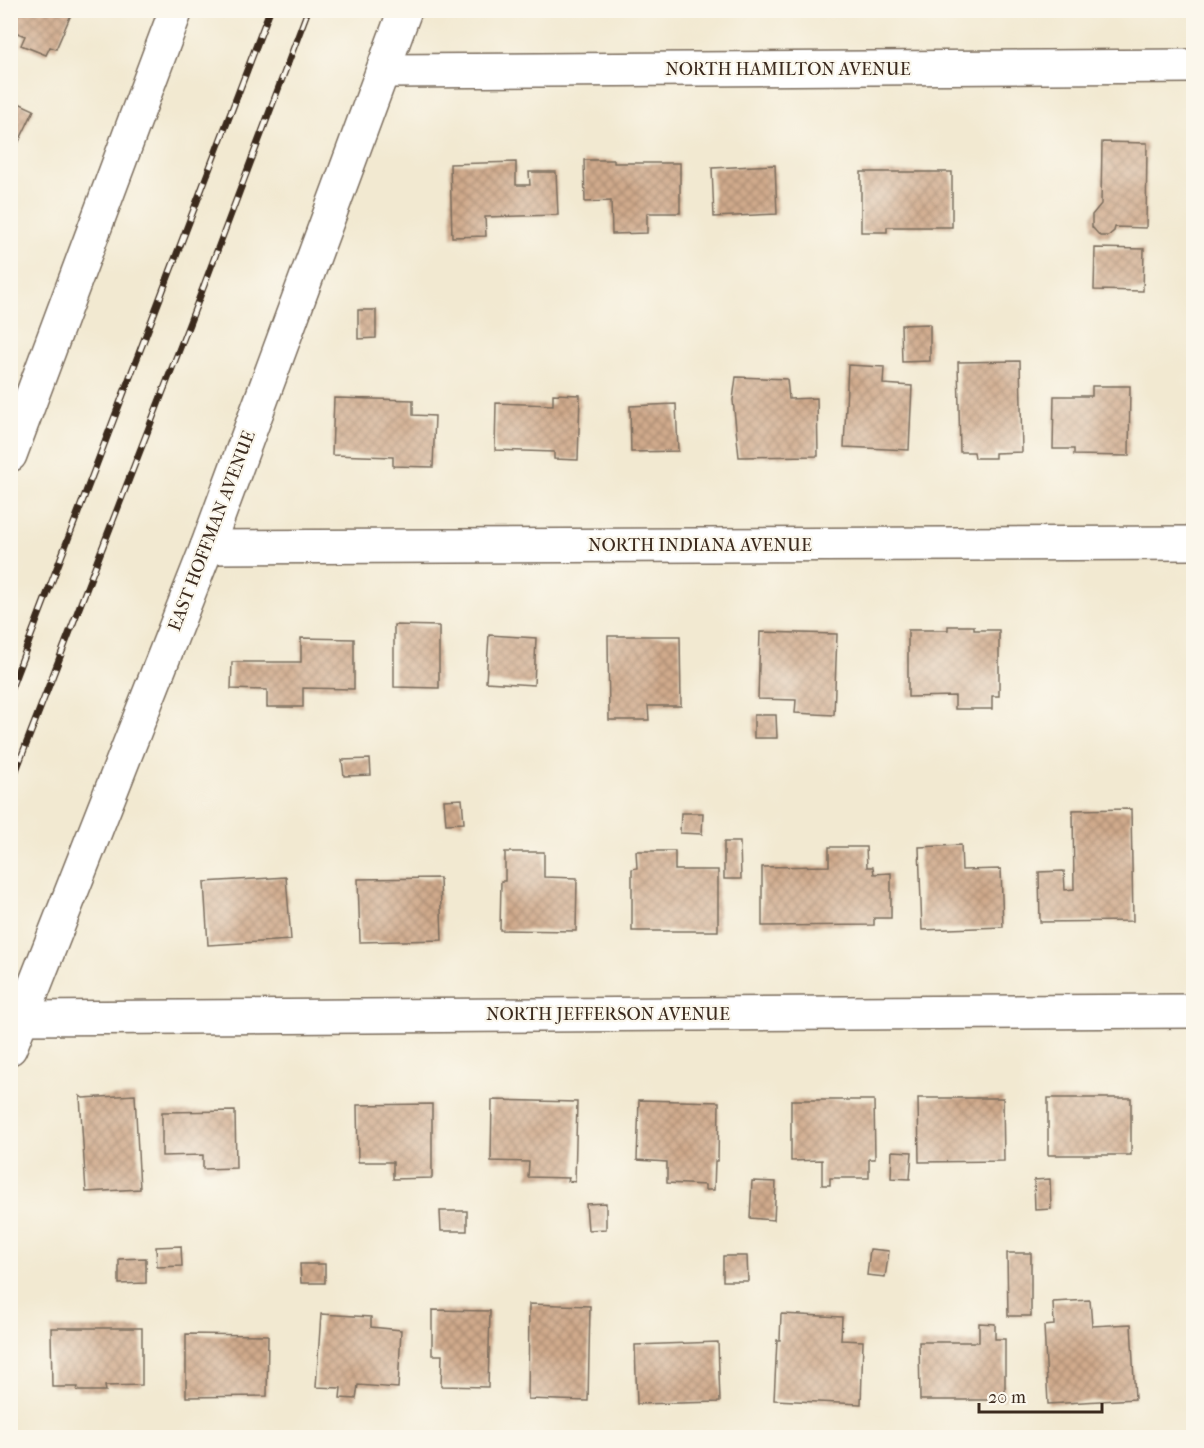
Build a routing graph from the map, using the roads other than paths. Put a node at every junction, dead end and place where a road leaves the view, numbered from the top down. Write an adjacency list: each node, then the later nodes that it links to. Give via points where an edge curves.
1 (176, 10): 5 (street)
2 (405, 10): 4 (street, EAST HOFFMAN AVENUE)
3 (1194, 66): 4 (street, NORTH HAMILTON AVENUE)
4 (383, 71): 7 (street, EAST HOFFMAN AVENUE)
5 (10, 455)
6 (1194, 543): 7 (street, NORTH INDIANA AVENUE)
7 (207, 547): 9 (street, EAST HOFFMAN AVENUE)
8 (1194, 1011): 9 (street, NORTH JEFFERSON AVENUE)
9 (23, 1018): 10 (street, EAST HOFFMAN AVENUE)
10 (10, 1048)

